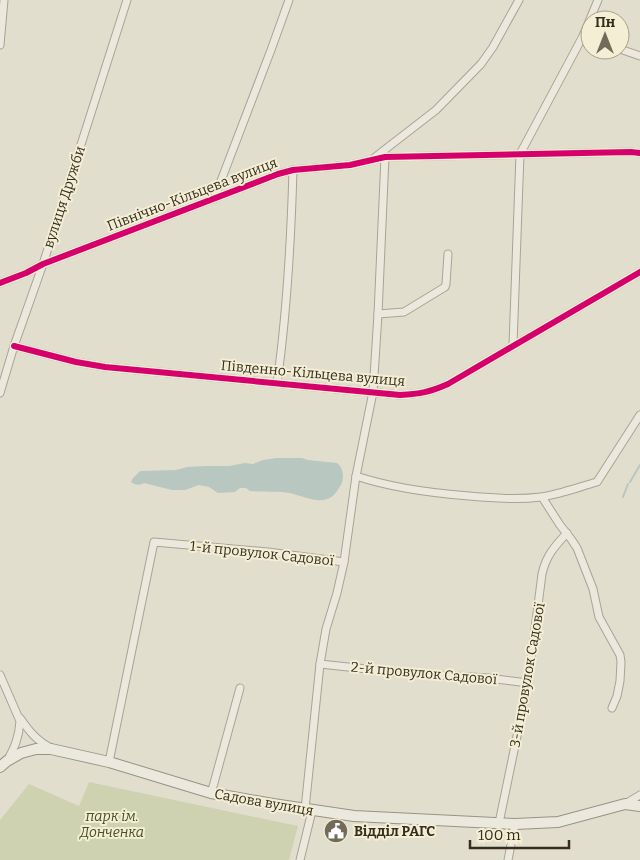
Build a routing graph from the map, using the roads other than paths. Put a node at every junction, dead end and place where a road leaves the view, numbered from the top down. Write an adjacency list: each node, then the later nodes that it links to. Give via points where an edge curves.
1 (4, 0): 5 (street)
2 (127, 0): 14 (street, вулиця Дружби)
3 (289, 0): 12 (street)
4 (519, 0): 10 (street, via 481,64 436,110)
5 (0, 40)
6 (580, 48): 8 (street)
7 (640, 153): 8 (street, Північно-Кільцева вулиця)
8 (520, 154): 9 (street, Північно-Кільцева вулиця); 18 (street)
9 (385, 157): 10 (street, Північно-Кільцева вулиця); 17 (street)
10 (371, 160): 11 (street, Північно-Кільцева вулиця)
11 (293, 170): 12 (street, Північно-Кільцева вулиця); 20 (street, via 288,288)
12 (214, 199): 14 (street, Північно-Кільцева вулиця)
13 (448, 254): 17 (street, via 445,286 404,312)
14 (43, 264): 16 (street, Північно-Кільцева вулиця); 19 (street, вулиця Дружби)
15 (640, 272): 18 (street, Південно-Кільцева вулиця)
16 (0, 283)
17 (378, 314): 21 (street)
18 (513, 345): 21 (street, Південно-Кільцева вулиця, via 432,391 400,395)
19 (14, 346): 20 (street, Південно-Кільцева вулиця, via 105,367); 22 (street, вулиця Дружби)
20 (277, 383): 21 (street, Південно-Кільцева вулиця)
21 (373, 392): 24 (street)
22 (0, 393)
23 (640, 415): 25 (street, via 597,482)
24 (356, 476): 25 (street, via 422,491 491,498); 27 (street)
25 (542, 496): 26 (street)
26 (566, 533): 30 (street, 3-й провулок Садової, via 545,562); 32 (street, via 577,548 593,589 599,617 620,655 620,681)
27 (344, 562): 28 (street, 1-й провулок Садової); 35 (street, 1-й провулок Садової, via 154,542)
28 (320, 664): 30 (street, 2-й провулок Садової); 40 (street, 1-й провулок Садової)
29 (0, 676): 33 (street)
30 (528, 683): 41 (street, 3-й провулок Садової)
31 (240, 688): 37 (street)
32 (612, 708)
33 (18, 716): 34 (street, via 36,739); 36 (street, via 16,745)
34 (51, 749): 35 (main road, Садова вулиця); 36 (main road, Садова вулиця, via 20,753)
35 (109, 762): 37 (main road, Садова вулиця)
36 (3, 764)
37 (211, 793): 40 (main road, Садова вулиця)
38 (640, 795): 39 (street, Садова вулиця)
39 (633, 805): 42 (main road, Садова вулиця, via 558,822)
40 (309, 810): 41 (main road, Садова вулиця, via 354,816); 43 (street, 1-й провулок Садової)
41 (499, 823): 42 (main road, Садова вулиця)
42 (515, 824): 44 (street)
43 (300, 860)
44 (508, 860)

